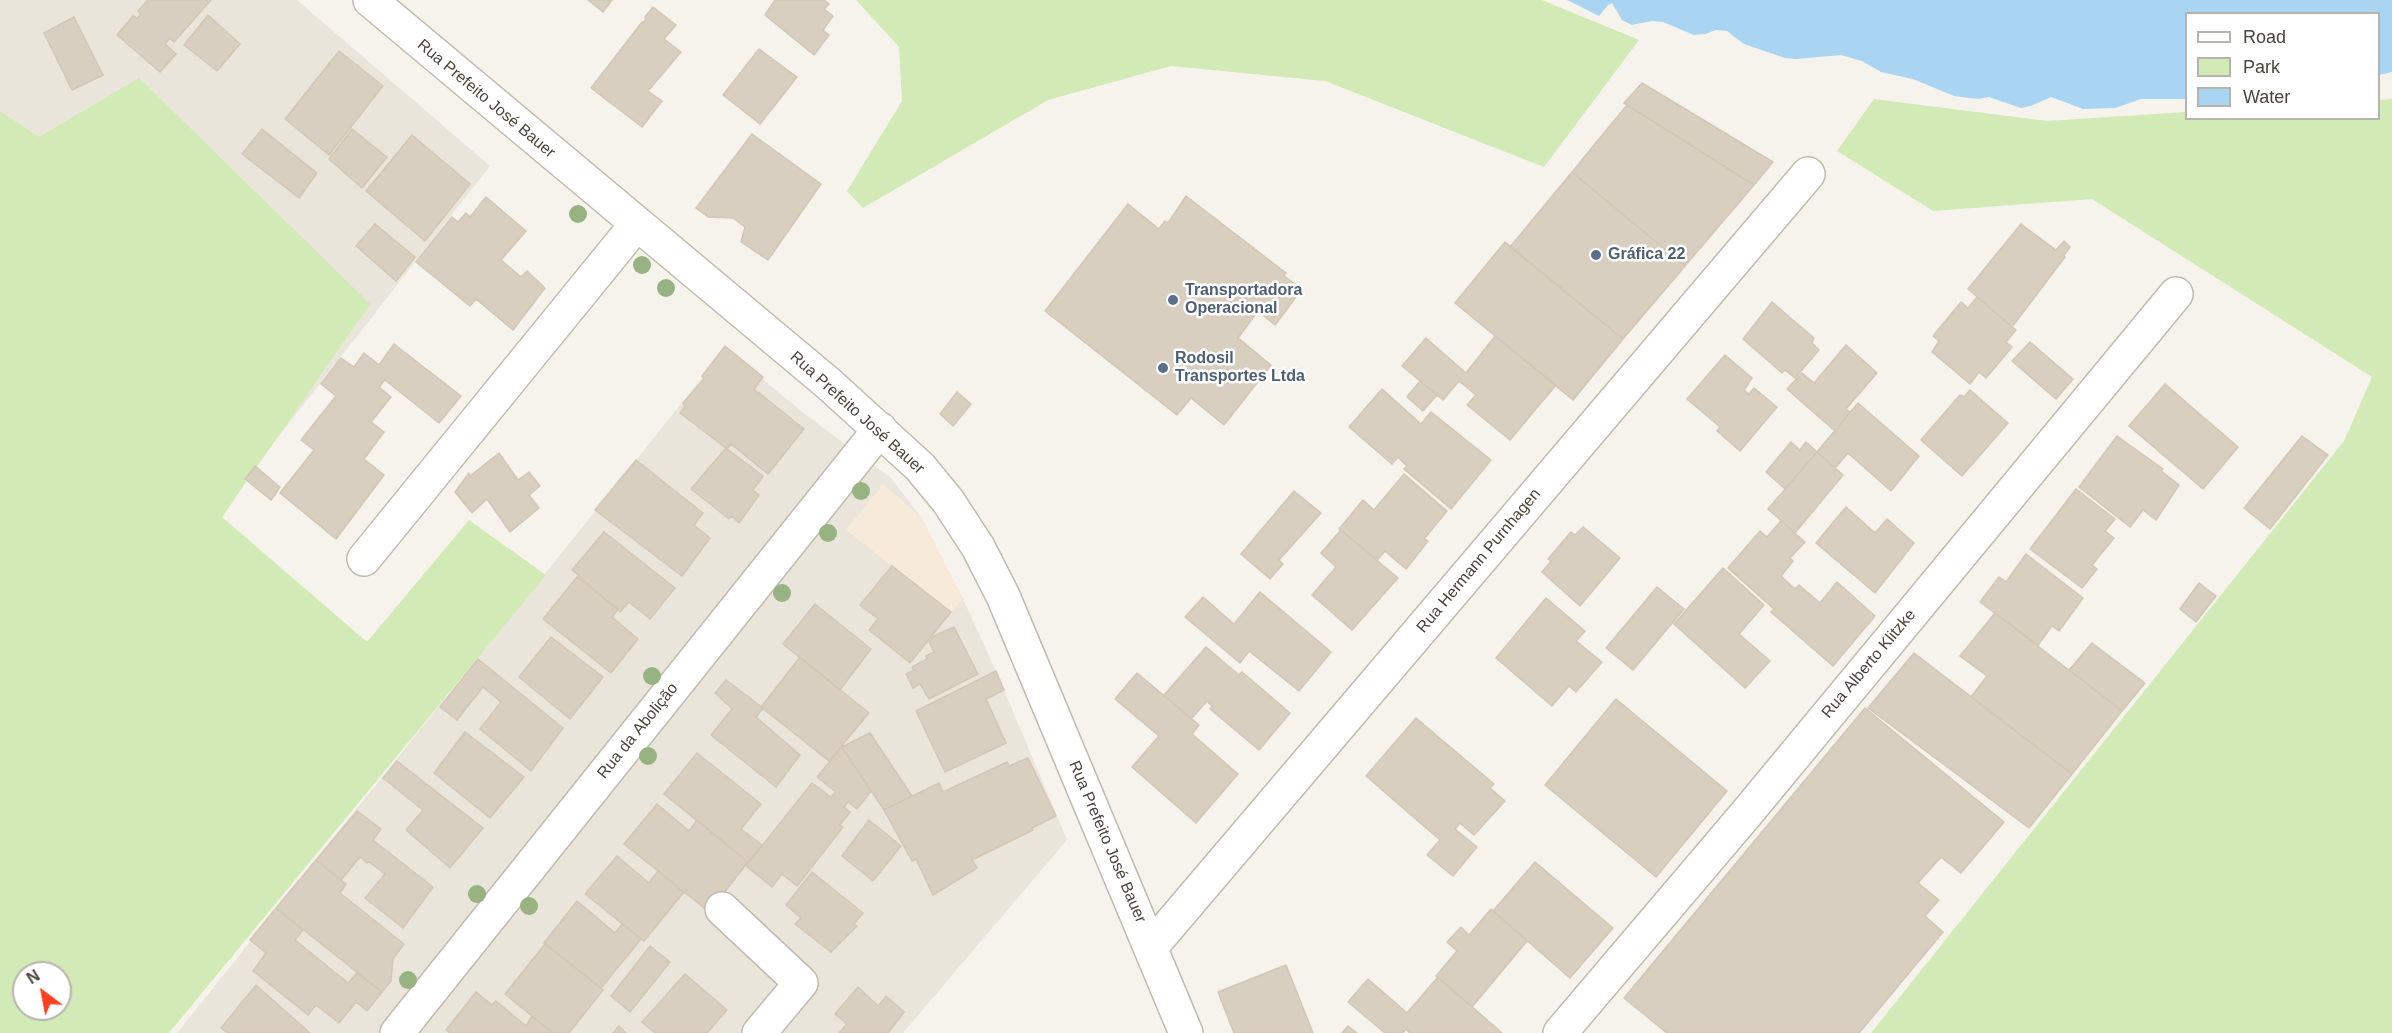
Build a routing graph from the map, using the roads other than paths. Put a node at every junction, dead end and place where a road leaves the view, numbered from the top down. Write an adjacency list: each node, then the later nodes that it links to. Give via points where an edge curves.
1 (370, 0): 3 (street, Rua Prefeito José Bauer)
2 (1808, 174): 8 (street, Rua Hermann Purnhagen)
3 (636, 225): 5 (street, Rua Prefeito José Bauer); 6 (street)
4 (2176, 294): 12 (street, Rua Alberto Klitzke)
5 (880, 429): 8 (street, Rua Prefeito José Bauer, via 920,466 978,547 1044,689); 9 (street, Rua da Abolição)
6 (363, 559)
7 (722, 909): 10 (street, via 801,983)
8 (1151, 947): 11 (street, Rua Prefeito José Bauer)
9 (397, 1033)
10 (759, 1033)
11 (1186, 1033)
12 (1560, 1033)

